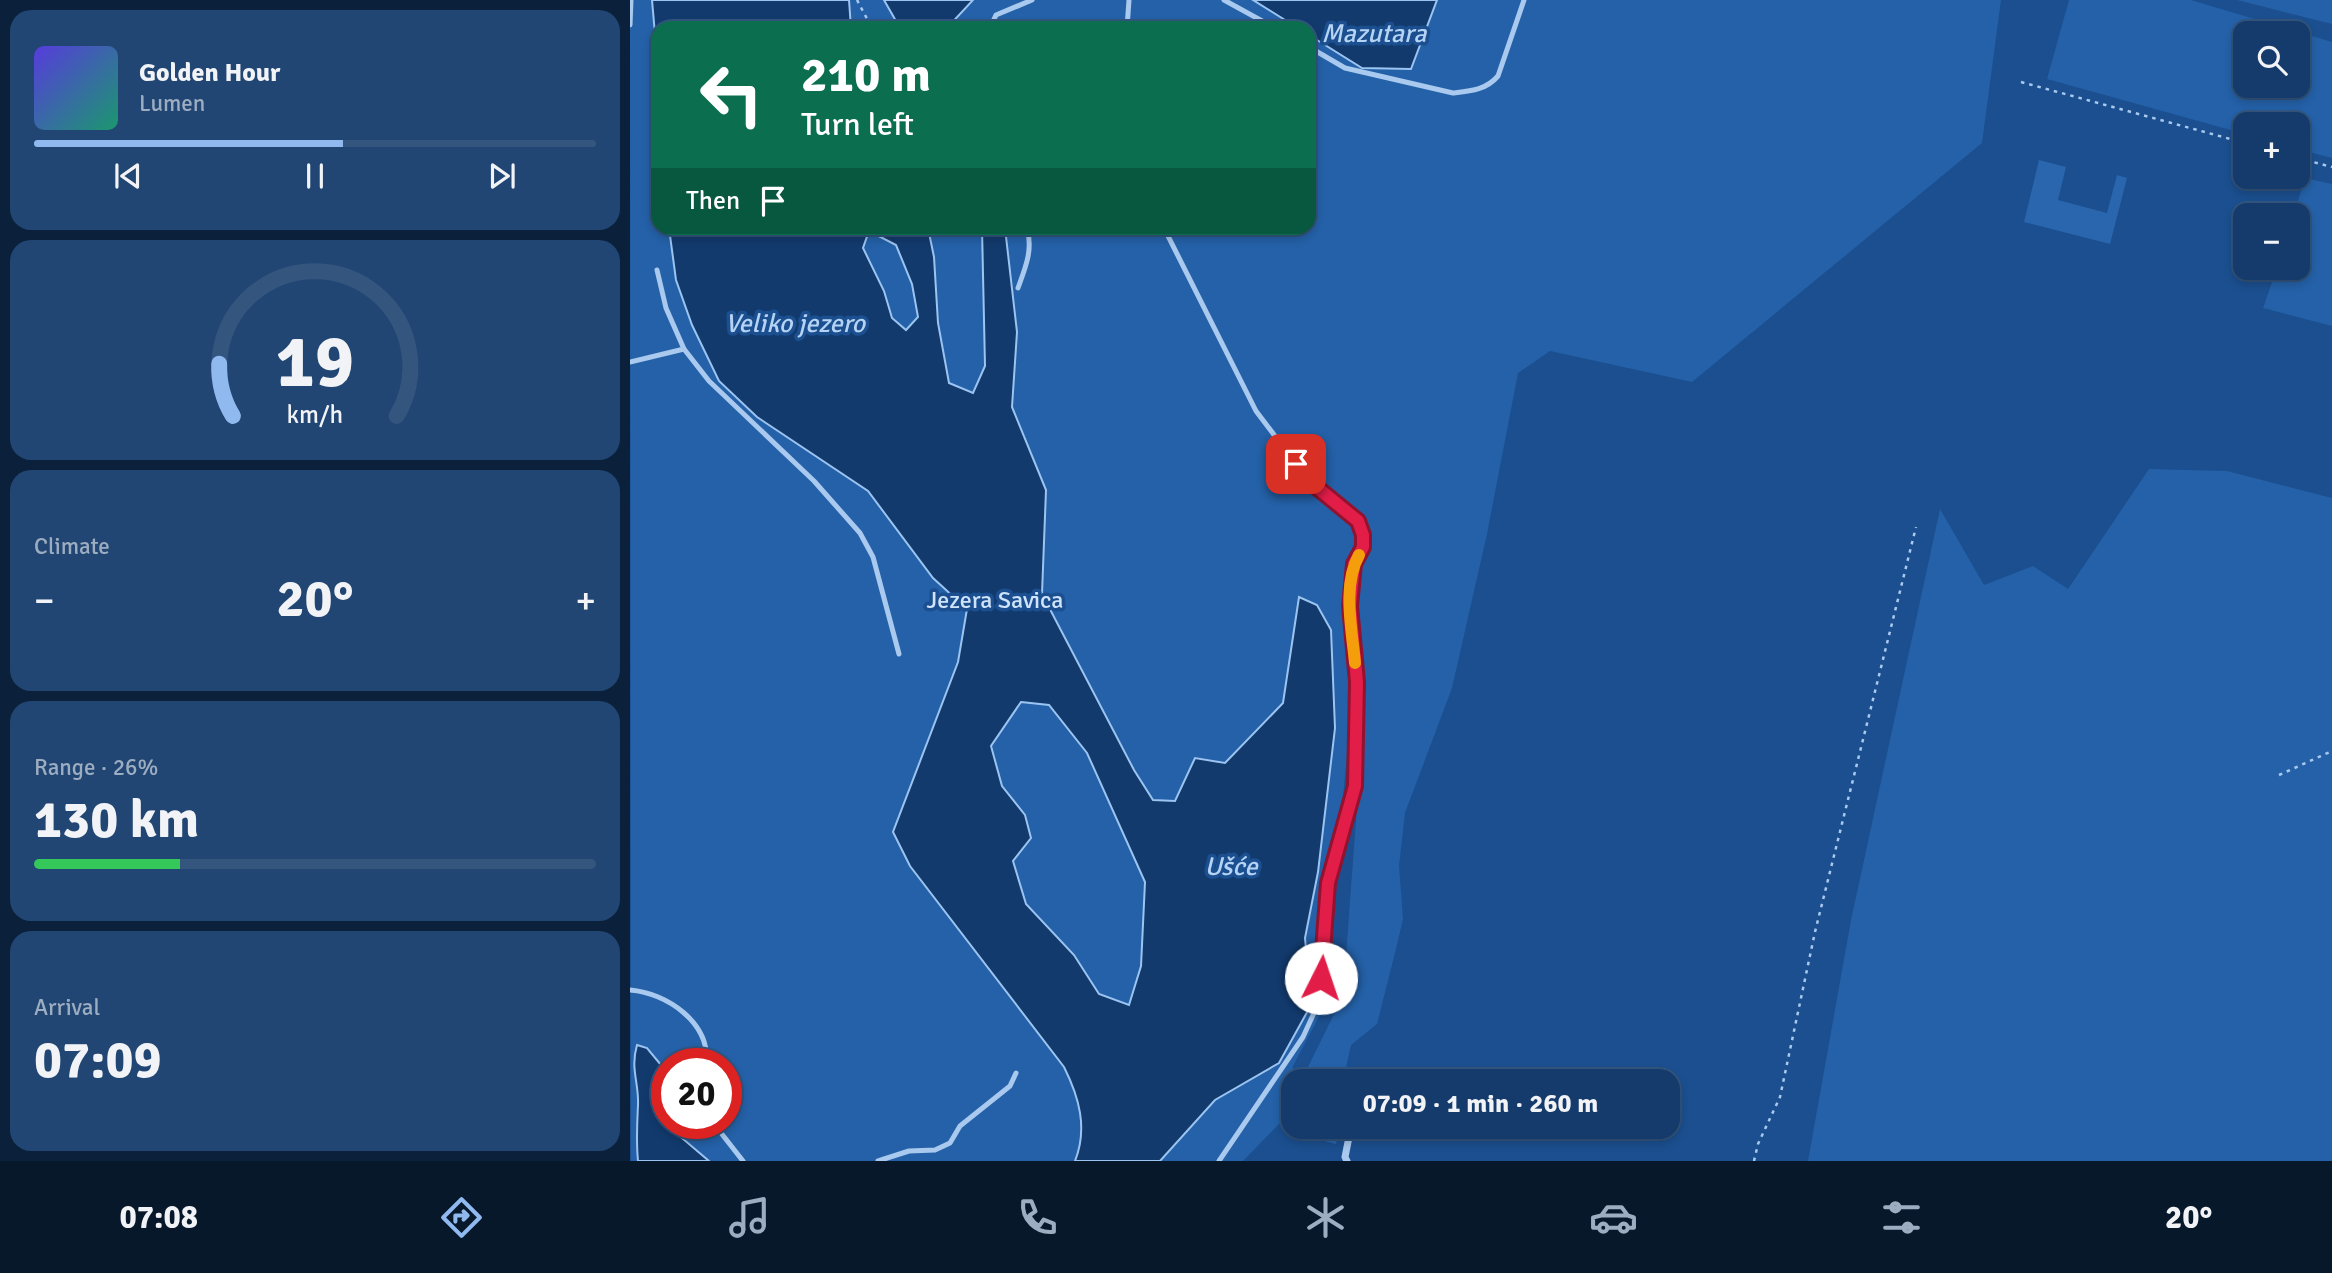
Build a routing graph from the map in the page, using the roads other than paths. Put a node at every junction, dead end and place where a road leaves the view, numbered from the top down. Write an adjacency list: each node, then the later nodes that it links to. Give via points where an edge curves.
1 (631, 0): 9 (lane)
2 (1032, 0): 6 (lane, via 996,15)
3 (1129, 0): 7 (lane)
4 (1224, 0): 8 (lane)
5 (1524, 0): 10 (lane, via 1499,76 1490,86 1466,92 1371,76)
6 (993, 21)
7 (1128, 21)
8 (1262, 21)
9 (630, 25)
10 (1316, 51)
11 (1029, 235): 14 (lane, via 1030,256)
12 (1168, 235): 25 (lane, via 1256,411 1309,481 1358,521 1363,535 1363,547 1354,564 1350,606 1357,682 1355,786 1328,883 1319,1002 1303,1037)
13 (657, 270): 15 (lane, via 666,309)
14 (1018, 288)
15 (684, 349): 16 (lane); 17 (lane, via 709,381 806,472 860,533 873,557)
16 (630, 362)
17 (899, 654)
18 (630, 990): 19 (lane, via 646,991 685,1014 699,1029)
19 (707, 1048)
20 (1016, 1073): 24 (lane, via 1010,1086 960,1126 950,1143)
21 (726, 1139): 23 (lane)
22 (1350, 1139): 26 (street)
23 (743, 1161)
24 (878, 1161)
25 (1219, 1161)
26 (1347, 1161)

